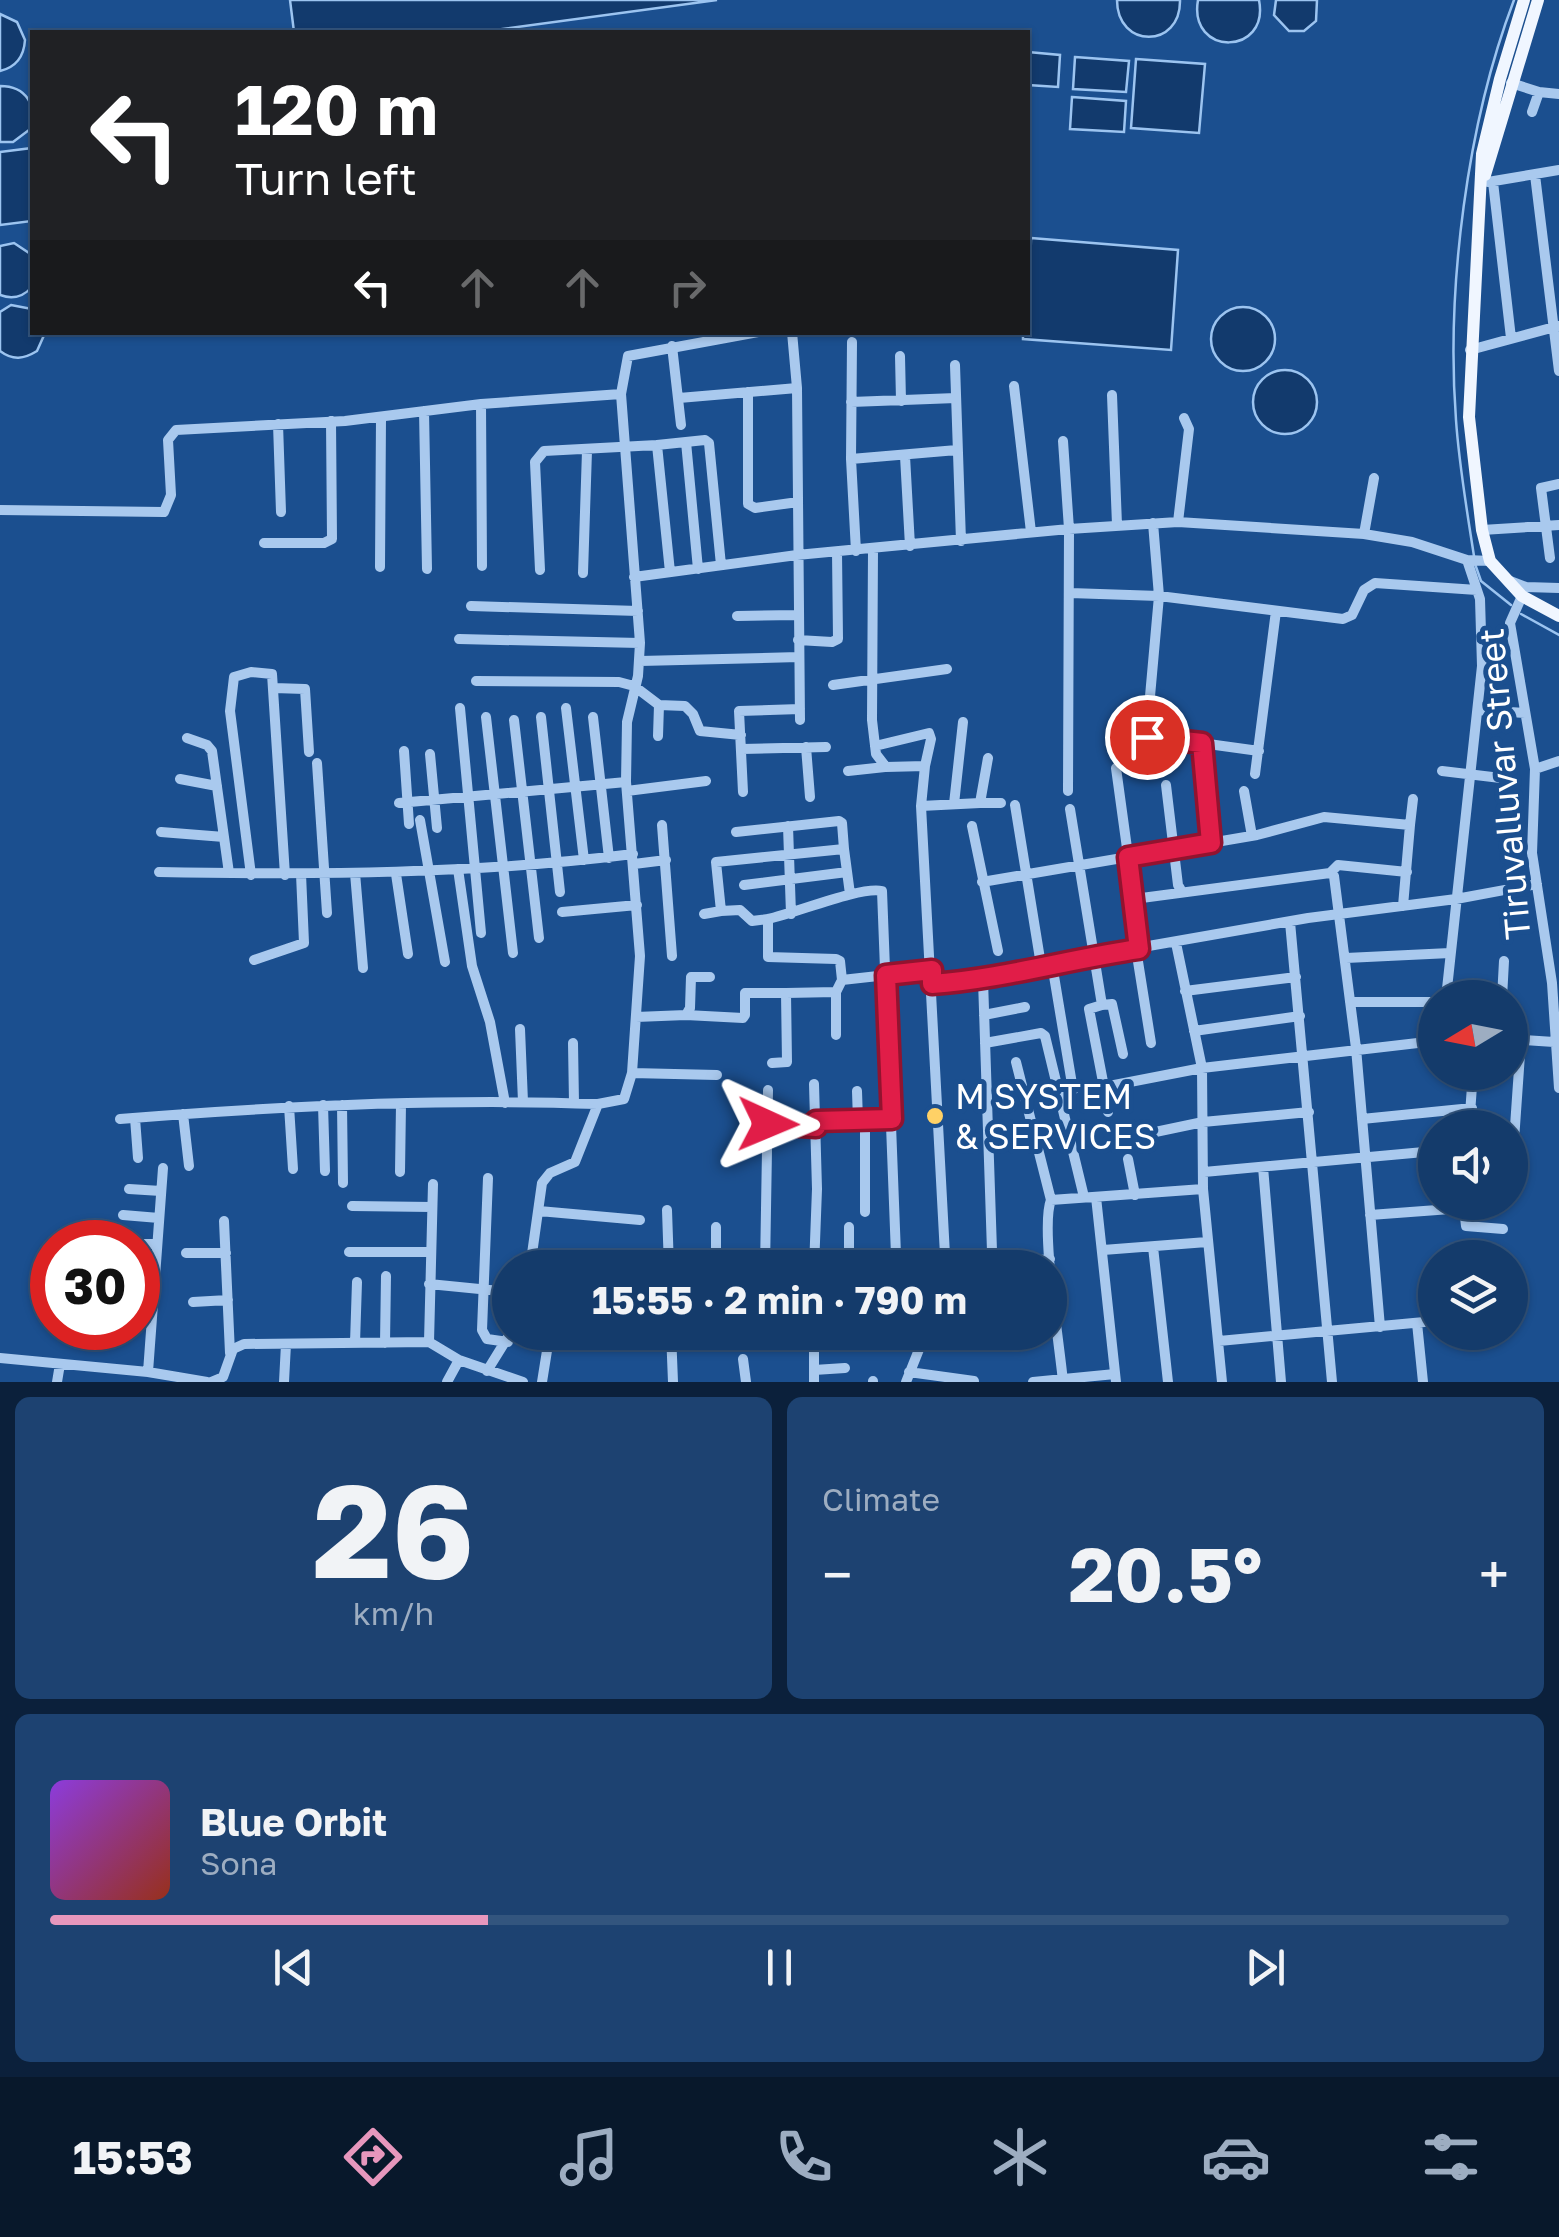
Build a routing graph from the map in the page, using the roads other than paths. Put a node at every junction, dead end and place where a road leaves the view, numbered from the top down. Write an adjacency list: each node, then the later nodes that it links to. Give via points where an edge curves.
1 (1524, 0): 9 (main road, via 1487,135)
2 (1538, 0): 3 (main road)
3 (1510, 83): 4 (street); 9 (main road)
4 (1539, 92): 5 (street); 6 (street)
5 (1559, 94)
6 (1532, 112)
7 (1559, 170): 8 (street)
8 (1536, 176): 9 (street); 10 (street)
9 (1488, 182): 13 (street); 16 (main road)
10 (1556, 327): 13 (street); 19 (street)
11 (740, 335): 15 (street)
12 (792, 335): 21 (street)
13 (1511, 338): 16 (street)
14 (852, 342): 28 (street)
15 (672, 346): 23 (street, via 628,356); 25 (street)
16 (1470, 350): 55 (main road, via 1469,417)
17 (900, 356): 27 (street)
18 (954, 365): 26 (street)
19 (1559, 371)
20 (1014, 386): 56 (street)
21 (798, 388): 22 (street); 46 (street)
22 (748, 392): 25 (street); 46 (street, via 748,504)
23 (621, 394): 29 (street); 39 (street)
24 (1112, 395): 51 (street)
25 (679, 398): 35 (street)
26 (956, 398): 27 (street); 40 (street)
27 (902, 401): 28 (street)
28 (850, 402): 43 (street)
29 (481, 404): 30 (street); 69 (street)
30 (424, 411): 31 (street); 70 (street)
31 (381, 418): 33 (street); 68 (street)
32 (1184, 418): 49 (street)
33 (332, 421): 34 (street); 59 (street, via 332,540)
34 (278, 424): 47 (street, via 169,435 171,496 164,512); 48 (street)
35 (680, 425)
36 (1063, 441): 54 (street)
37 (686, 442): 38 (street); 67 (street, via 705,440 710,446); 71 (street)
38 (658, 445): 39 (street); 73 (street)
39 (626, 449): 41 (street); 75 (street)
40 (958, 450): 42 (street); 58 (street)
41 (587, 451): 72 (street, via 536,458); 74 (street)
42 (905, 456): 43 (street); 60 (street)
43 (851, 458): 62 (street)
44 (1374, 478): 57 (street)
45 (1559, 484): 53 (street, via 1541,488)
46 (798, 502): 64 (street)
47 (0, 510)
48 (280, 512)
49 (1178, 522): 50 (street); 57 (street)
50 (1153, 523): 51 (street); 80 (street)
51 (1117, 525): 54 (street)
52 (1559, 525): 53 (street)
53 (1546, 526): 55 (street); 65 (street)
54 (1069, 528): 56 (street); 79 (street)
55 (1482, 530): 66 (main road)
56 (1031, 532): 58 (street)
57 (1364, 534): 66 (street)
58 (961, 542): 60 (street)
59 (264, 544)
60 (910, 546): 61 (street)
61 (873, 550): 62 (street); 94 (street)
62 (856, 551): 63 (street)
63 (837, 552): 64 (street); 89 (street, via 838,638)
64 (797, 555): 67 (street); 86 (street)
65 (1550, 558)
66 (1477, 560): 76 (main road); 78 (street)
67 (721, 565): 71 (street)
68 (380, 566)
69 (482, 566)
70 (427, 569)
71 (698, 569): 73 (street)
72 (540, 570)
73 (670, 572): 75 (street)
74 (583, 574)
75 (634, 577): 84 (street)
76 (1504, 579): 77 (street); 81 (main road)
77 (1559, 588)
78 (1477, 590): 83 (street, via 1379,583 1367,587 1347,619); 102 (street, via 1483,646)
79 (1070, 592): 80 (street); 143 (street)
80 (1159, 596): 83 (street); 111 (street)
81 (1521, 598): 85 (main road); 103 (street, Tiruvalluvar Street, via 1511,616)
82 (471, 606): 84 (street)
83 (1276, 610): 118 (street)
84 (638, 611): 90 (street)
85 (1555, 611)
86 (797, 615): 87 (street); 89 (street)
87 (736, 616)
88 (459, 639): 90 (street)
89 (798, 640): 91 (street)
90 (640, 643): 92 (street)
91 (799, 658): 92 (street); 109 (street, via 800,715 739,711)
92 (640, 660): 97 (street)
93 (947, 669): 94 (street)
94 (872, 679): 96 (street); 114 (street)
95 (476, 681): 97 (street)
96 (833, 685)
97 (634, 686): 99 (street); 140 (street)
98 (274, 688): 120 (street, via 305,688); 196 (street, via 272,674 251,672 234,677 231,687); 197 (street)
99 (659, 705): 109 (street, via 685,706 700,731); 110 (street)
100 (460, 708): 149 (street)
101 (566, 708): 139 (street)
102 (1478, 710): 103 (street); 133 (street)
103 (1525, 713): 129 (street, Tiruvalluvar Street)
104 (486, 717): 147 (street)
105 (541, 717): 142 (street)
106 (593, 717): 137 (street)
107 (514, 720): 145 (street)
108 (964, 722): 155 (street)
109 (741, 735): 117 (street)
110 (658, 736)
111 (1147, 737): 113 (street); 124 (street)
112 (187, 738): 138 (street, via 211,748)
113 (1202, 743): 118 (street); 168 (street)
114 (874, 746): 126 (street, via 928,732); 127 (street)
115 (806, 747): 116 (street); 117 (street); 148 (street)
116 (826, 747)
117 (742, 748): 146 (street)
118 (1259, 750): 132 (street)
119 (404, 751): 152 (street)
120 (309, 752)
121 (430, 754): 151 (street)
122 (988, 758): 153 (street)
123 (1559, 761): 129 (street)
124 (1144, 762)
125 (317, 763): 193 (street)
126 (925, 766): 127 (street); 157 (street)
127 (886, 767): 130 (street)
128 (1116, 768): 172 (street)
129 (1535, 769): 200 (street, Tiruvalluvar Street)
130 (848, 771)
131 (1442, 771): 133 (street)
132 (1256, 774)
133 (1470, 774): 134 (street); 206 (street)
134 (1509, 778)
135 (180, 779): 138 (street)
136 (706, 780): 140 (street)
137 (602, 784): 139 (street); 140 (street); 173 (street)
138 (217, 786): 167 (street)
139 (574, 786): 142 (street); 175 (street)
140 (626, 786): 174 (street)
141 (1166, 786): 170 (street)
142 (550, 789): 145 (street); 177 (street)
143 (1068, 791)
144 (1244, 791): 166 (street)
145 (524, 792): 147 (street); 180 (street)
146 (743, 792)
147 (497, 795): 149 (street); 182 (street)
148 (810, 797)
149 (467, 798): 151 (street); 183 (street)
150 (1413, 799): 160 (street)
151 (434, 801): 152 (street); 163 (street)
152 (403, 803): 185 (street)
153 (980, 803): 154 (street); 155 (street)
154 (1002, 803)
155 (954, 804): 157 (street)
156 (1016, 805): 195 (street)
157 (921, 806): 233 (street)
158 (1070, 809): 181 (street)
159 (662, 825): 176 (street)
160 (1410, 825): 166 (street, via 1324,817); 188 (street)
161 (788, 826): 165 (street); 169 (street, via 838,821); 171 (street)
162 (972, 826): 199 (street)
163 (437, 828)
164 (161, 832): 167 (street)
165 (736, 832)
166 (1252, 836): 168 (street)
167 (224, 837): 189 (street)
168 (1211, 843): 170 (street)
169 (844, 849): 171 (street); 187 (street)
170 (1176, 849): 172 (street); 203 (street)
171 (788, 852): 178 (street); 198 (street)
172 (1128, 857): 181 (street); 205 (street)
173 (609, 858): 174 (street); 175 (street)
174 (634, 859): 176 (street); 207 (street)
175 (584, 860): 177 (street)
176 (666, 860): 225 (street)
177 (558, 862): 180 (street); 202 (street)
178 (716, 862): 179 (street); 211 (street)
179 (702, 863)
180 (531, 864): 182 (street); 218 (street)
181 (1077, 865): 195 (street); 226 (street)
182 (504, 866): 183 (street); 222 (street)
183 (473, 868): 184 (street); 217 (street)
184 (458, 869): 185 (street); 278 (street, via 472,966)
185 (429, 870): 194 (street); 230 (street)
186 (159, 872): 189 (street)
187 (847, 872): 198 (street); 204 (street)
188 (1407, 872): 191 (street, via 1338,865); 208 (street)
189 (229, 873): 196 (street)
190 (355, 873): 193 (street); 194 (street); 232 (street)
191 (1330, 873): 203 (street); 212 (street)
192 (301, 874): 193 (street); 197 (street); 228 (street, via 304,944)
193 (324, 874): 209 (street)
194 (396, 874): 224 (street)
195 (1028, 874): 199 (street); 231 (street)
196 (251, 875): 197 (street)
197 (285, 875)
198 (789, 881): 201 (street); 214 (street)
199 (982, 882): 221 (street)
200 (1537, 884): 206 (street); 257 (street, Tiruvalluvar Street)
201 (744, 885)
202 (560, 892)
203 (1182, 892): 205 (street)
204 (850, 894): 214 (street); 234 (street, via 882,891)
205 (1132, 897): 220 (street)
206 (1456, 899): 208 (street); 223 (street)
207 (637, 905): 210 (street); 252 (street)
208 (1403, 906): 212 (street)
209 (327, 912)
210 (562, 912)
211 (720, 912): 213 (street); 215 (street)
212 (1340, 913): 216 (street); 227 (street)
213 (704, 914)
214 (791, 914): 215 (street)
215 (768, 919): 237 (street, via 768,956 836,959)
216 (1290, 922): 219 (street); 236 (street)
217 (481, 933)
218 (539, 938)
219 (1176, 943): 220 (street); 242 (street)
220 (1138, 949): 226 (street); 260 (street)
221 (998, 950)
222 (513, 952)
223 (1450, 953): 227 (street); 239 (street)
224 (408, 954)
225 (672, 956)
226 (1094, 956): 231 (street); 247 (street)
227 (1346, 958): 245 (street)
228 (254, 960)
229 (1504, 961): 240 (street)
230 (446, 962)
231 (1046, 965): 238 (street); 276 (street, via 1072,1090)
232 (363, 968)
233 (932, 970): 234 (street); 241 (street)
234 (886, 975): 237 (street); 291 (street)
235 (710, 977): 249 (street, via 691,978)
236 (1296, 977): 242 (street); 251 (street)
237 (842, 980): 243 (street)
238 (983, 980): 241 (street); 250 (street)
239 (1448, 980)
240 (1503, 980)
241 (932, 984): 344 (street)
242 (1186, 990): 254 (street)
243 (836, 992): 244 (street); 255 (street)
244 (786, 993): 249 (street, via 746,992 742,1018); 266 (street, via 787,1062)
245 (1350, 1002): 246 (street); 262 (street)
246 (1418, 1002)
247 (1102, 1005): 263 (street, via 1112,1004); 271 (street, via 1089,1010)
248 (1024, 1007): 250 (street)
249 (686, 1015): 252 (street)
250 (984, 1015): 259 (street)
251 (1300, 1016): 254 (street); 264 (street)
252 (636, 1017): 268 (street)
253 (520, 1030): 277 (street)
254 (1194, 1031): 267 (street)
255 (836, 1035)
256 (1528, 1041): 257 (street)
257 (1554, 1042): 272 (street, Tiruvalluvar Street)
258 (573, 1043): 279 (street)
259 (985, 1043): 276 (street, via 1043,1034); 345 (street)
260 (1151, 1043)
261 (1418, 1043): 262 (street)
262 (1356, 1048): 264 (street); 292 (street)
263 (1123, 1054)
264 (1304, 1054): 267 (street); 287 (street)
265 (1016, 1062): 319 (street)
266 (772, 1063)
267 (1202, 1068): 271 (street); 294 (street)
268 (632, 1073): 269 (street); 281 (street, via 624,1099)
269 (717, 1074)
270 (814, 1084): 296 (street)
271 (1104, 1086): 286 (street)
272 (1559, 1088)
273 (768, 1090): 295 (street)
274 (1472, 1090): 285 (street)
275 (857, 1091): 293 (street)
276 (1059, 1096): 317 (street)
277 (523, 1102): 278 (street); 279 (street)
278 (505, 1103): 280 (street)
279 (574, 1103): 281 (street)
280 (401, 1104): 283 (street); 308 (street)
281 (598, 1104): 324 (street, via 576,1162 542,1183)
282 (323, 1105): 283 (street); 284 (street); 307 (street)
283 (342, 1105): 311 (street)
284 (290, 1106): 288 (street); 306 (street)
285 (1472, 1108): 292 (street)
286 (1108, 1112)
287 (1309, 1112): 294 (street); 302 (street)
288 (183, 1114): 289 (street); 303 (street)
289 (135, 1118): 290 (street); 300 (street)
290 (120, 1119)
291 (892, 1119): 293 (street); 343 (street)
292 (1362, 1119): 299 (street)
293 (862, 1121): 296 (street); 325 (street)
294 (1203, 1122): 297 (street); 309 (street)
295 (768, 1124): 296 (street); 340 (street)
296 (816, 1124): 341 (street)
297 (1141, 1134)
298 (1418, 1152): 299 (street)
299 (1365, 1157): 302 (street); 327 (street)
300 (138, 1158)
301 (1128, 1160): 316 (street)
302 (1313, 1164): 304 (street); 361 (street)
303 (188, 1166)
304 (1263, 1167): 309 (street); 362 (street)
305 (163, 1168): 315 (street)
306 (293, 1169)
307 (325, 1171)
308 (400, 1172)
309 (1204, 1172): 313 (street)
310 (488, 1178): 355 (street)
311 (343, 1183)
312 (433, 1184): 321 (street)
313 (1203, 1188): 316 (street); 335 (street)
314 (128, 1189): 315 (street)
315 (161, 1191): 328 (street)
316 (1135, 1195): 318 (street)
317 (1084, 1197): 318 (street); 319 (street)
318 (1096, 1197): 347 (street)
319 (1051, 1200): 346 (street)
320 (352, 1206): 321 (street)
321 (432, 1207): 349 (street)
322 (667, 1210): 338 (street)
323 (1418, 1210): 327 (street)
324 (539, 1211): 329 (street); 337 (street)
325 (866, 1212)
326 (122, 1215): 328 (street)
327 (1370, 1215): 360 (street)
328 (159, 1218)
329 (640, 1220)
330 (1465, 1220): 334 (street, via 1466,1226)
331 (224, 1221): 351 (street)
332 (716, 1227): 339 (street)
333 (849, 1227): 342 (street)
334 (1503, 1228)
335 (1207, 1242): 336 (street); 364 (street)
336 (1153, 1247): 347 (street); 399 (street)
337 (533, 1250)
338 (668, 1250)
339 (716, 1250)
340 (766, 1250)
341 (815, 1250)
342 (849, 1250)
343 (896, 1250)
344 (945, 1250)
345 (996, 1250)
346 (1050, 1250)
347 (1103, 1250): 387 (street)
348 (349, 1252): 349 (street)
349 (430, 1252): 354 (street)
350 (186, 1253): 351 (street)
351 (226, 1253): 357 (street)
352 (386, 1276): 367 (street)
353 (357, 1282): 366 (street)
354 (429, 1284): 355 (street); 365 (street)
355 (483, 1290): 356 (street); 363 (street, via 482,1335)
356 (492, 1291)
357 (228, 1300): 358 (street); 377 (street)
358 (193, 1302)
359 (1418, 1322): 360 (street)
360 (1380, 1327): 361 (street)
361 (1328, 1331): 362 (street); 402 (street)
362 (1277, 1336): 364 (street); 401 (street)
363 (492, 1339)
364 (1220, 1341): 400 (street)
365 (429, 1342): 367 (street); 380 (street)
366 (354, 1343): 367 (street); 368 (street)
367 (385, 1343)
368 (286, 1344): 377 (street, via 244,1344); 392 (street)
369 (150, 1350): 384 (street)
370 (501, 1350): 383 (street)
371 (547, 1350): 395 (street)
372 (672, 1350): 396 (street)
373 (814, 1350): 385 (street)
374 (918, 1350): 386 (street)
375 (1060, 1350): 388 (street)
376 (1420, 1350): 403 (street)
377 (230, 1354): 391 (street, via 223,1377)
378 (0, 1358): 381 (street)
379 (743, 1359): 397 (street)
380 (459, 1360): 383 (street); 393 (street)
381 (60, 1364): 384 (street); 390 (street)
382 (845, 1368): 385 (street)
383 (487, 1371): 394 (street)
384 (148, 1372): 391 (street)
385 (814, 1376)
386 (907, 1377): 389 (street)
387 (1115, 1378): 388 (street)
388 (1063, 1380): 398 (street)
389 (974, 1381)
390 (57, 1382)
391 (209, 1382)
392 (284, 1382)
393 (446, 1382)
394 (524, 1382)
395 (542, 1382)
396 (673, 1382)
397 (746, 1382)
398 (1032, 1382)
399 (1168, 1382)
400 (1222, 1382)
401 (1281, 1382)
402 (1332, 1382)
403 (1423, 1382)

